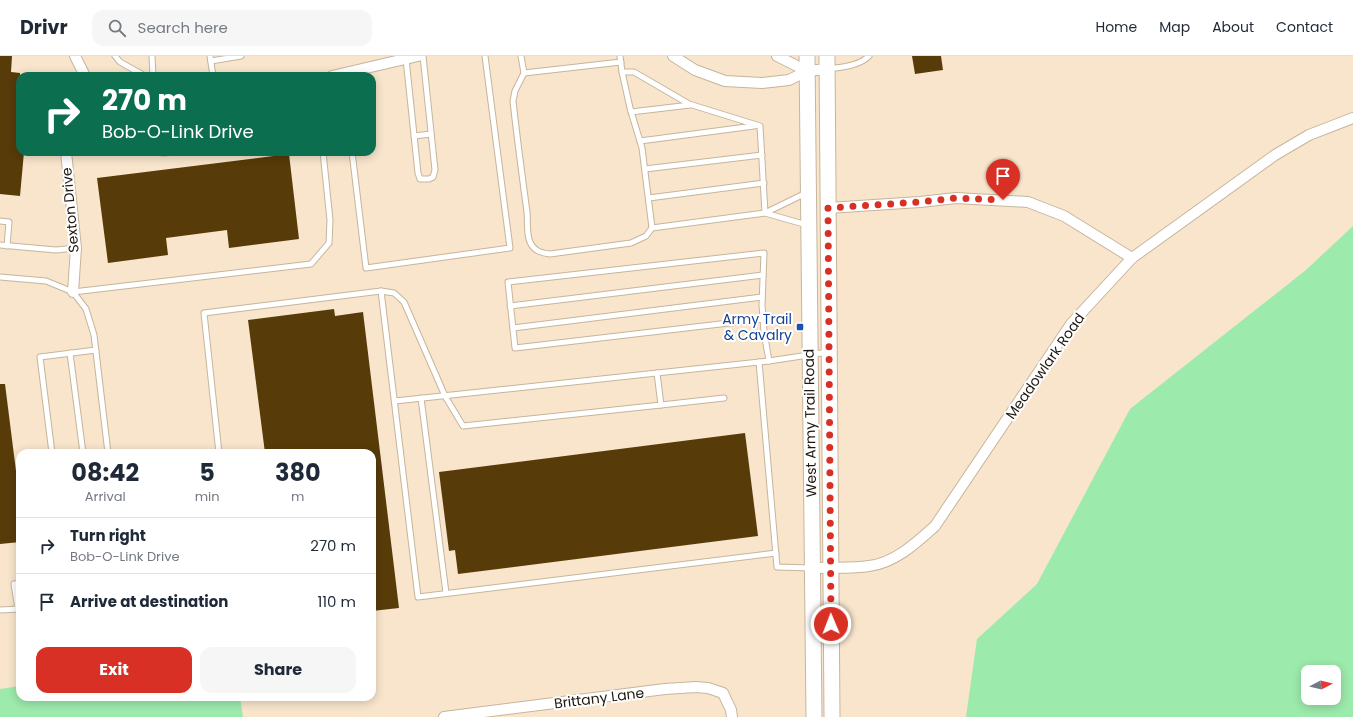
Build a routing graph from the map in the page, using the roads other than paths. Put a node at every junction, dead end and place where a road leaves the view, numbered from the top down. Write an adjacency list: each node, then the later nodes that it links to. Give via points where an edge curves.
1 (75, 56): 18 (street)
2 (115, 56): 19 (lane, via 120,62)
3 (152, 56): 20 (lane)
4 (241, 56): 13 (lane)
5 (418, 56): 14 (street)
6 (423, 56): 29 (lane)
7 (485, 56): 35 (lane, via 510,248 366,268)
8 (521, 56): 24 (lane)
9 (673, 56): 17 (street, via 695,70 725,81 762,83 789,80)
10 (777, 56): 17 (street)
11 (807, 56): 17 (main road, West Army Trail Road)
12 (869, 56): 16 (lane, via 848,66)
13 (211, 58): 21 (lane)
14 (406, 59): 22 (street); 30 (lane)
15 (621, 59): 23 (lane); 24 (lane)
16 (827, 63): 17 (street); 40 (main road, West Army Trail Road)
17 (807, 71): 38 (main road, West Army Trail Road)
18 (84, 72)
19 (138, 72)
20 (153, 72)
21 (213, 72)
22 (355, 72)
23 (622, 72): 25 (lane, via 634,72); 26 (lane)
24 (524, 73): 44 (lane, via 513,101 528,216 528,237 536,251 550,254 631,243 646,236)
25 (690, 105): 26 (lane); 28 (lane)
26 (631, 112): 31 (lane)
27 (1353, 118): 48 (street, Meadowlark Road, via 1309,135 1275,155)
28 (757, 125): 31 (lane); 32 (lane, via 760,126)
29 (431, 134): 30 (lane); 30 (lane, via 435,170 433,177 429,179 420,179)
30 (414, 136)
31 (640, 141): 36 (lane)
32 (762, 155): 36 (lane); 37 (lane)
33 (66, 156): 47 (street, Sexton Drive)
34 (323, 156): 52 (lane, via 330,220 329,243 311,264)
35 (352, 156)
36 (645, 169): 39 (lane)
37 (764, 183): 39 (lane); 41 (lane)
38 (808, 192): 41 (lane); 43 (main road, West Army Trail Road)
39 (649, 198): 44 (lane)
40 (828, 208): 48 (street, via 956,198 1028,202 1064,216); 58 (main road, West Army Trail Road)
41 (765, 213): 43 (lane); 44 (lane)
42 (0, 221): 46 (lane, via 8,222)
43 (808, 225): 60 (main road, West Army Trail Road)
44 (652, 228)
45 (0, 245): 46 (lane)
46 (7, 246): 47 (lane, via 56,250)
47 (76, 248): 52 (street, Sexton Drive)
48 (1132, 258): 74 (street, Meadowlark Road, via 1071,324 935,526 915,544 891,560 869,566)
49 (763, 275): 53 (lane); 54 (lane); 54 (lane, via 764,253 508,282)
50 (0, 277): 52 (lane, via 46,282)
51 (381, 291): 64 (lane, via 394,293 404,302); 67 (lane); 72 (lane, via 204,313)
52 (73, 292): 57 (lane, via 86,309)
53 (762, 297): 55 (lane); 56 (lane)
54 (510, 306): 56 (lane)
55 (763, 319): 56 (lane, via 515,348); 61 (lane)
56 (513, 328)
57 (96, 350): 59 (lane); 71 (lane)
58 (829, 352): 60 (lane); 74 (main road, West Army Trail Road)
59 (70, 353): 69 (lane, via 40,357); 70 (lane)
60 (810, 355): 61 (lane); 75 (main road, West Army Trail Road)
61 (769, 361): 62 (lane)
62 (759, 362): 63 (lane); 73 (lane)
63 (657, 373): 64 (lane); 68 (lane)
64 (445, 396): 65 (lane); 68 (lane, via 463,426)
65 (421, 398): 67 (lane); 77 (lane)
66 (724, 398): 68 (lane)
67 (395, 401): 77 (lane, via 418,597)
68 (661, 405)
69 (52, 449)
70 (82, 449)
71 (108, 449)
72 (219, 449)
73 (776, 553): 75 (lane, via 777,567); 77 (lane)
74 (830, 567): 75 (street, Meadowlark Road); 85 (main road, West Army Trail Road)
75 (812, 568): 84 (main road, West Army Trail Road)
76 (16, 584): 78 (lane)
77 (446, 593)
78 (16, 594)
79 (16, 609): 80 (lane)
80 (0, 610)
81 (444, 717): 82 (street)
82 (448, 717): 83 (street, Brittany Lane, via 696,687 723,693)
83 (732, 717)
84 (814, 717)
85 (832, 717)

